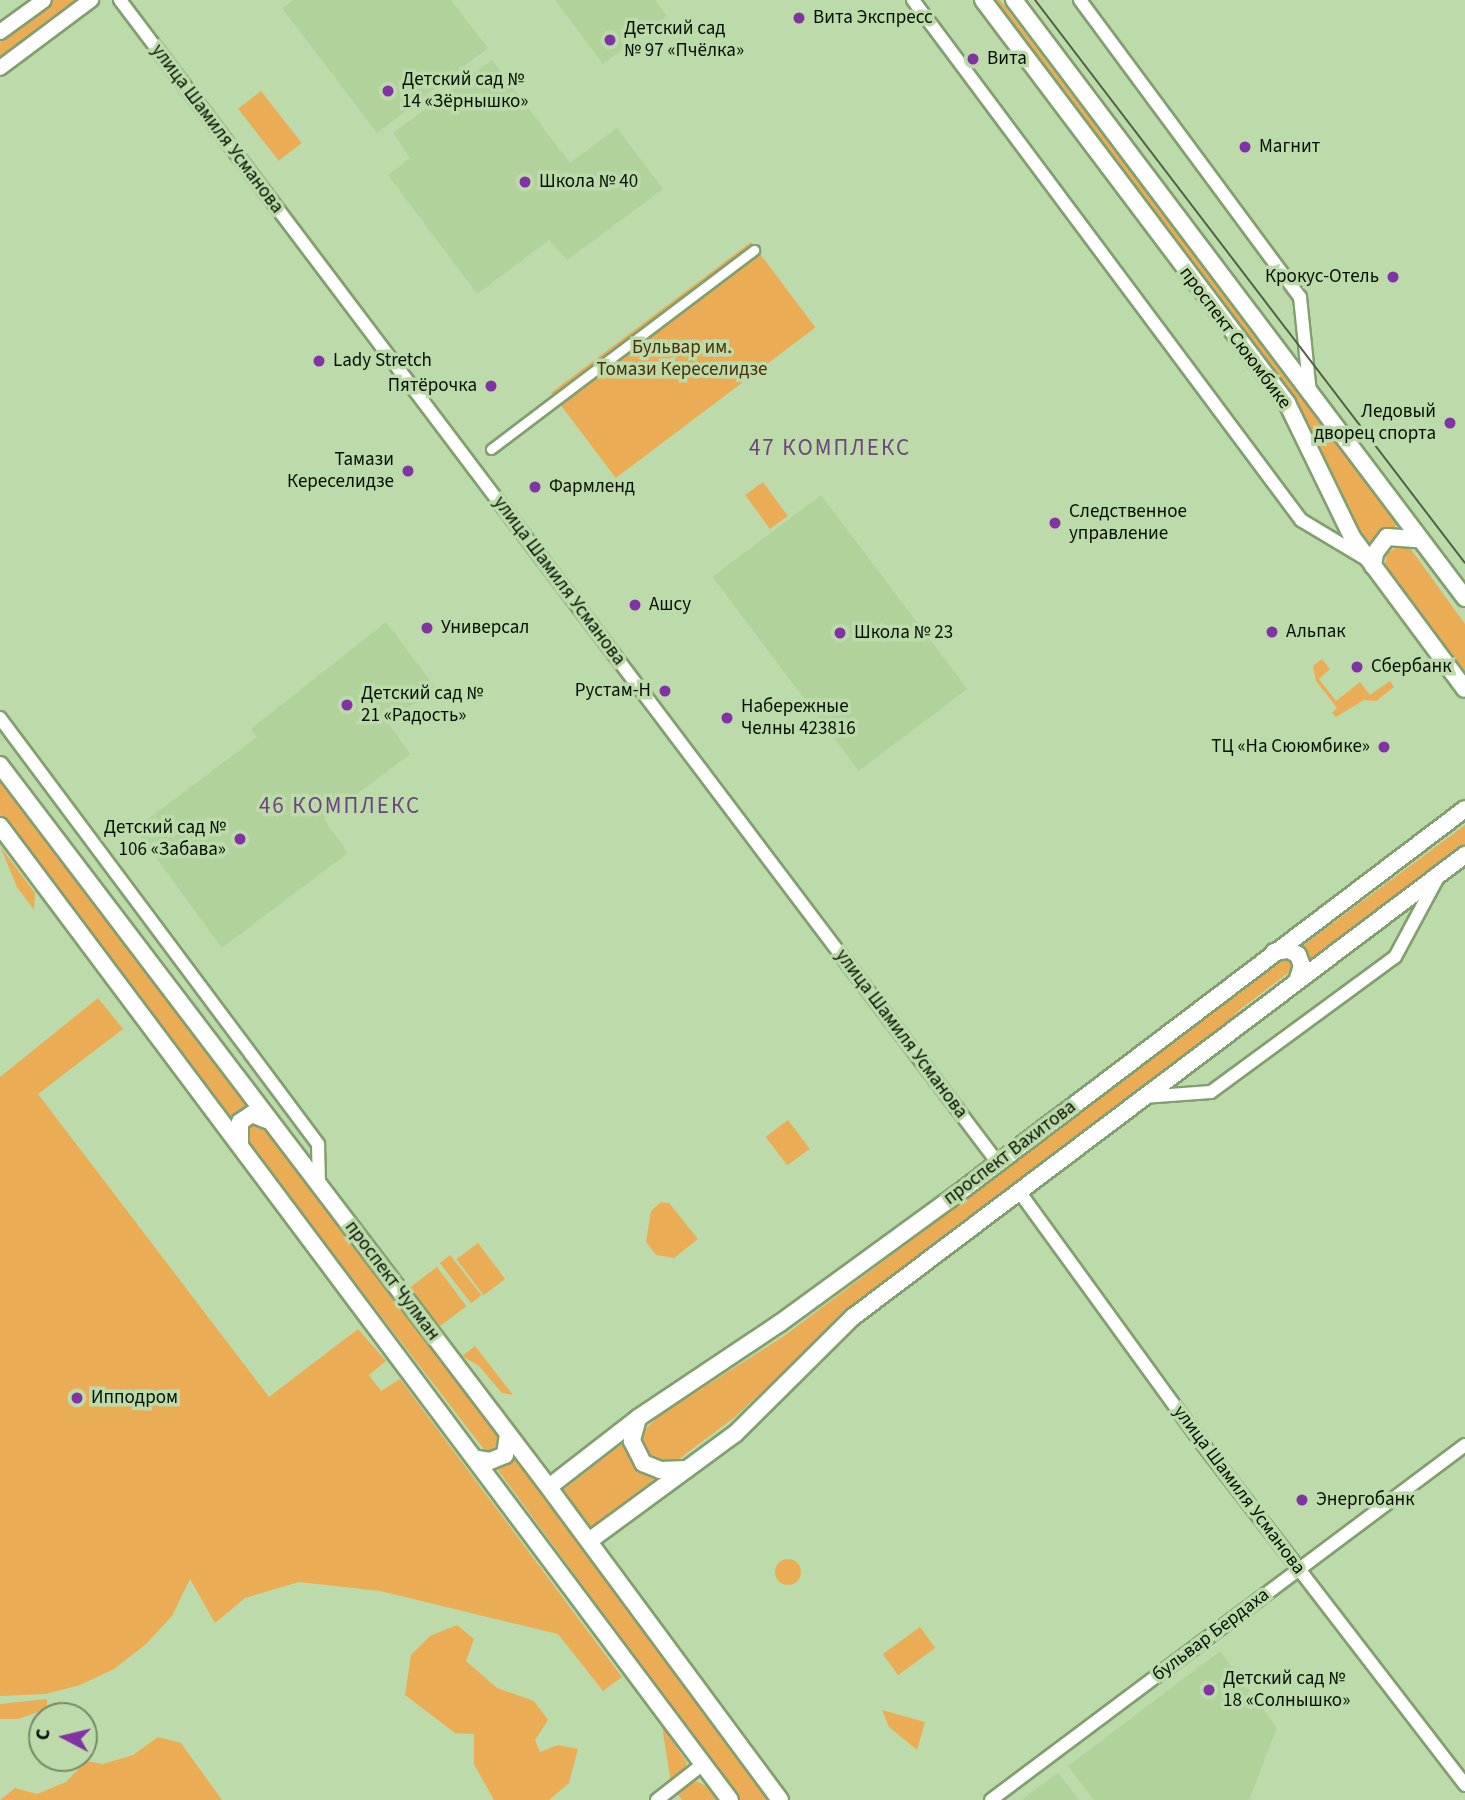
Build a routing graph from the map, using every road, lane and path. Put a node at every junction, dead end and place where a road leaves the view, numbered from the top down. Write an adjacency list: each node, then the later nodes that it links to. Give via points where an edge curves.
1 (44, 0): 8 (street)
2 (91, 0): 9 (street)
3 (120, 0): 28 (street, улица Шамиля Усманова)
4 (913, 0): 14 (street, via 1301,520)
5 (984, 0): 14 (main road, проспект Сююмбике, via 1287,403 1352,537)
6 (1014, 0): 11 (main road, проспект Сююмбике)
7 (1080, 0): 11 (street, via 1300,297)
8 (0, 32)
9 (0, 68)
10 (754, 250): 12 (street)
11 (1311, 394): 13 (main road, проспект Сююмбике)
12 (491, 449)
13 (1418, 539): 14 (main road, via 1387,537); 15 (main road, проспект Сююмбике)
14 (1371, 563): 16 (main road, проспект Сююмбике)
15 (1465, 598)
16 (1465, 689)
17 (0, 718): 29 (street, via 318,1144)
18 (0, 765): 26 (main road, проспект Чулман)
19 (1465, 809): 23 (main road, проспект Вахитова)
20 (0, 826): 27 (main road, проспект Чулман)
21 (1465, 855): 22 (main road, проспект Вахитова)
22 (1440, 874): 24 (main road, проспект Вахитова); 25 (street, via 1395,957 1362,982 1211,1092)
23 (1274, 952): 24 (main road, via 1289,950 1298,955 1302,966); 28 (main road, проспект Вахитова)
24 (1297, 981): 25 (main road, проспект Вахитова)
25 (1139, 1097): 30 (main road, проспект Вахитова)
26 (267, 1120): 27 (main road, via 253,1114 240,1122); 29 (main road, проспект Чулман)
27 (240, 1145): 34 (main road, проспект Чулман)
28 (998, 1163): 31 (main road, проспект Вахитова, via 780,1323)
29 (319, 1184): 32 (main road, проспект Чулман)
30 (1018, 1190): 35 (main road, проспект Вахитова, via 853,1317 745,1424); 38 (street, улица Шамиля Усманова)
31 (638, 1418): 35 (main road, via 632,1441 643,1462 660,1470); 36 (main road, проспект Вахитова)
32 (508, 1434): 34 (main road, via 505,1455 490,1461); 36 (main road, проспект Чулман)
33 (1465, 1445): 38 (street, бульвар Бердаха)
34 (478, 1459): 39 (main road, проспект Чулман)
35 (687, 1469): 37 (main road, проспект Вахитова)
36 (549, 1487): 37 (main road, проспект Чулман)
37 (589, 1541): 44 (main road, проспект Чулман)
38 (1299, 1569): 40 (street, улица Шамиля Усманова); 45 (street, бульвар Бердаха)
39 (703, 1764): 41 (main road, проспект Чулман); 42 (street)
40 (1465, 1785)
41 (720, 1793): 43 (main road, проспект Чулман)
42 (657, 1800)
43 (730, 1800)
44 (780, 1800)
45 (991, 1800)

